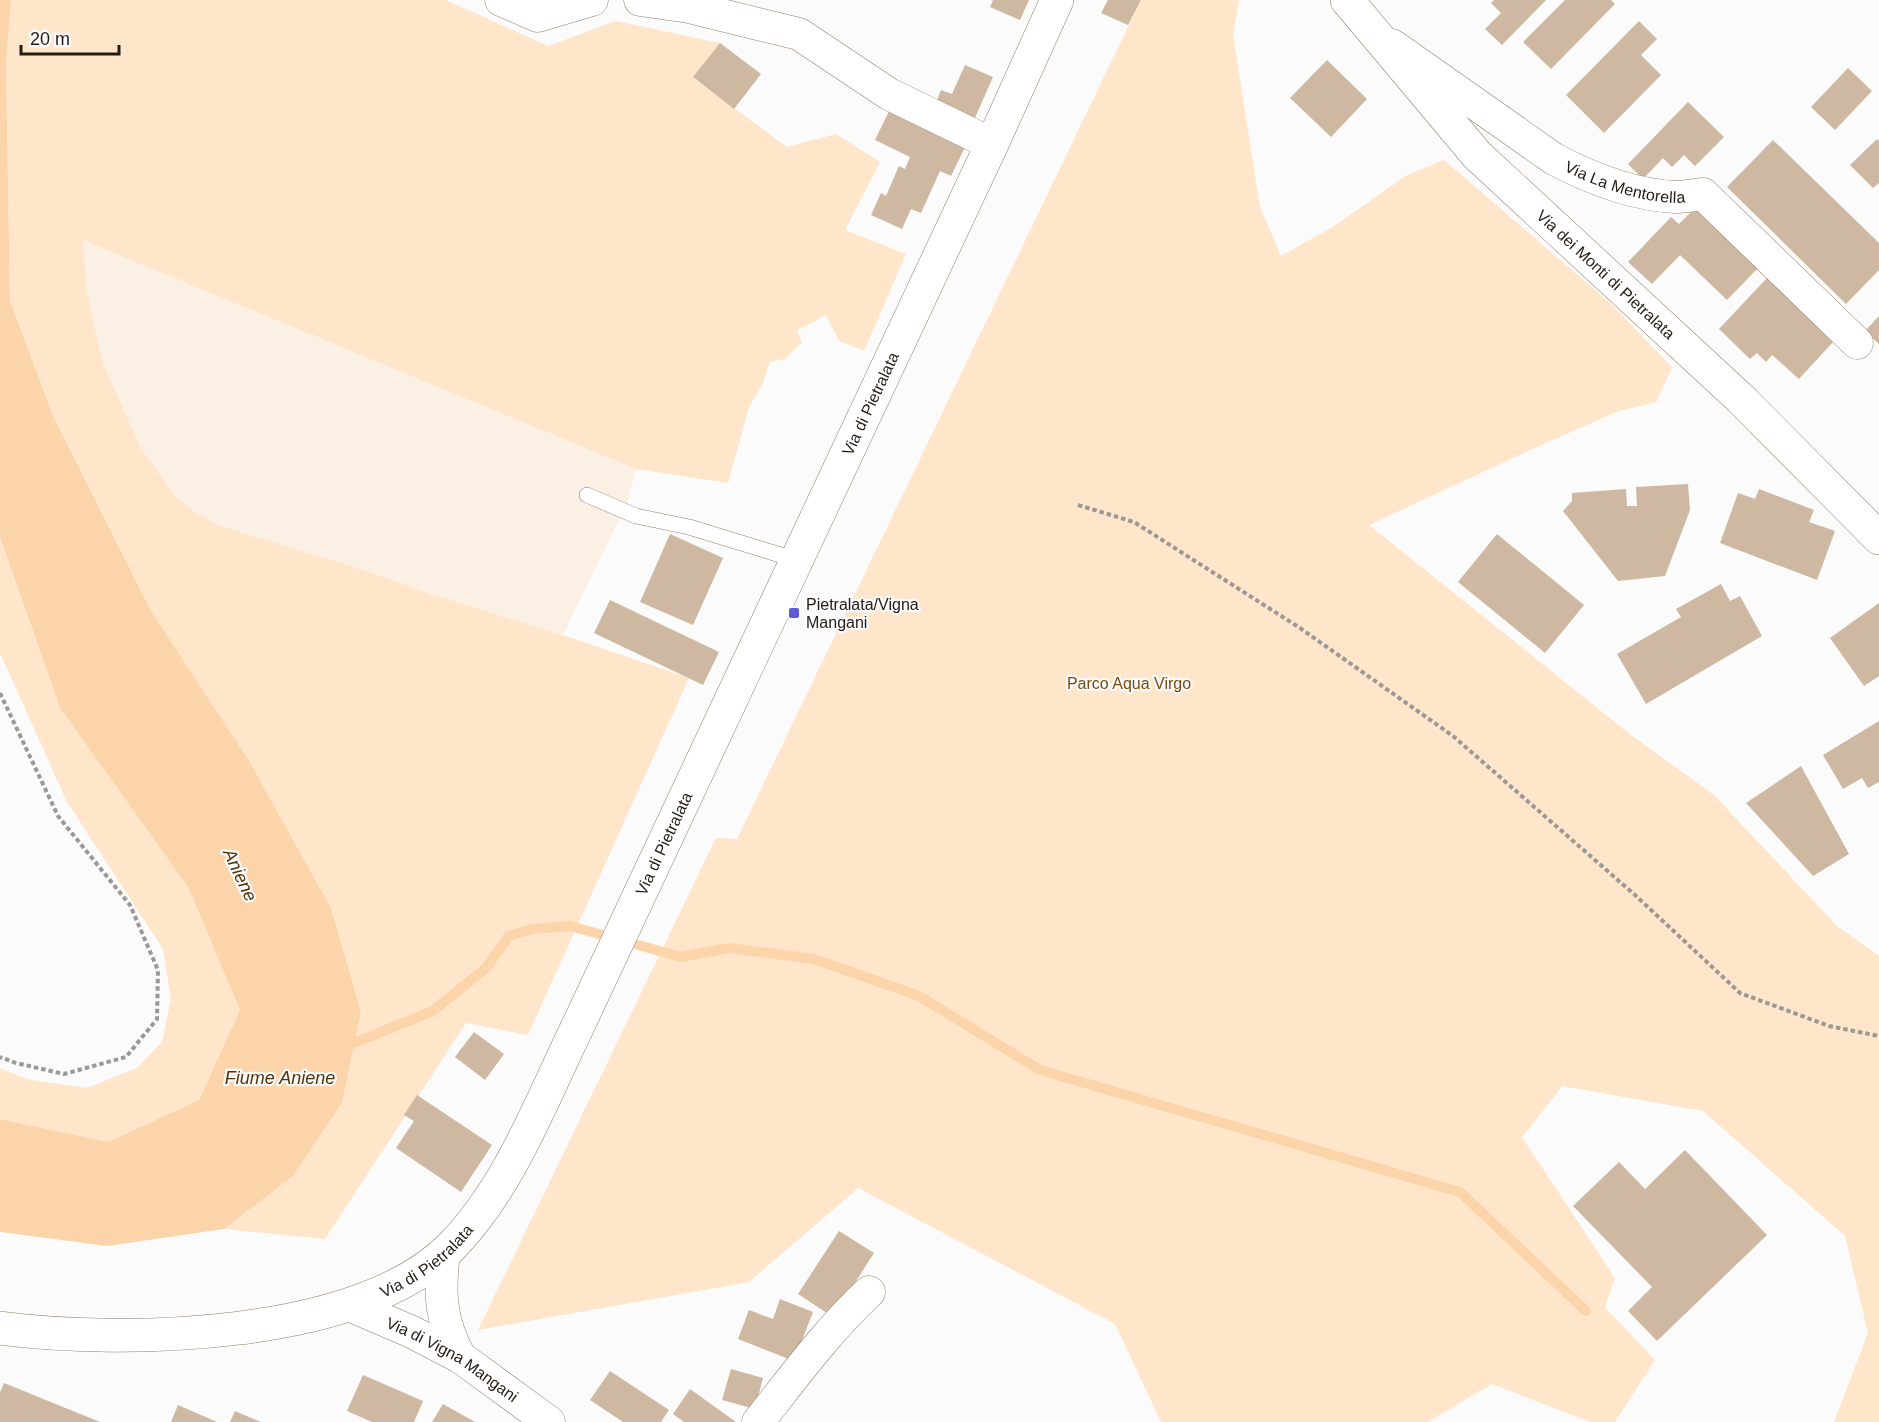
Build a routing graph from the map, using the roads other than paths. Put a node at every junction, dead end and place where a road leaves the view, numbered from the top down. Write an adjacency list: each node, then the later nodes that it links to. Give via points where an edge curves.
1 (501, 0): 2 (street, via 538,16)
2 (592, 0)
3 (640, 0): 7 (street, via 689,7 799,34 889,94)
4 (1057, 0): 7 (street, Via di Pietralata)
5 (1347, 0): 6 (street, Via dei Monti di Pietralata)
6 (1376, 35): 8 (street, Via La Mentorella, via 1570,167 1647,193 1675,197 1704,194); 10 (street, Via dei Monti di Pietralata, via 1477,155 1742,399)
7 (992, 144): 11 (street, Via di Pietralata)
8 (1857, 344)
9 (588, 495): 11 (lane, via 636,516 689,527)
10 (1879, 538)
11 (797, 560): 12 (street, Via di Pietralata, via 507,1171 474,1221)
12 (444, 1253): 14 (street, Via di Pietralata, via 401,1282); 16 (street, via 441,1303 450,1338)
13 (869, 1292): 18 (street, via 806,1361)
14 (349, 1305): 15 (street, Via di Pietralata, via 247,1326 163,1334 87,1335); 16 (street, Via di Vigna Mangani)
15 (0, 1328)
16 (460, 1357): 17 (street, Via di Vigna Mangani)
17 (549, 1422)
18 (758, 1422)

